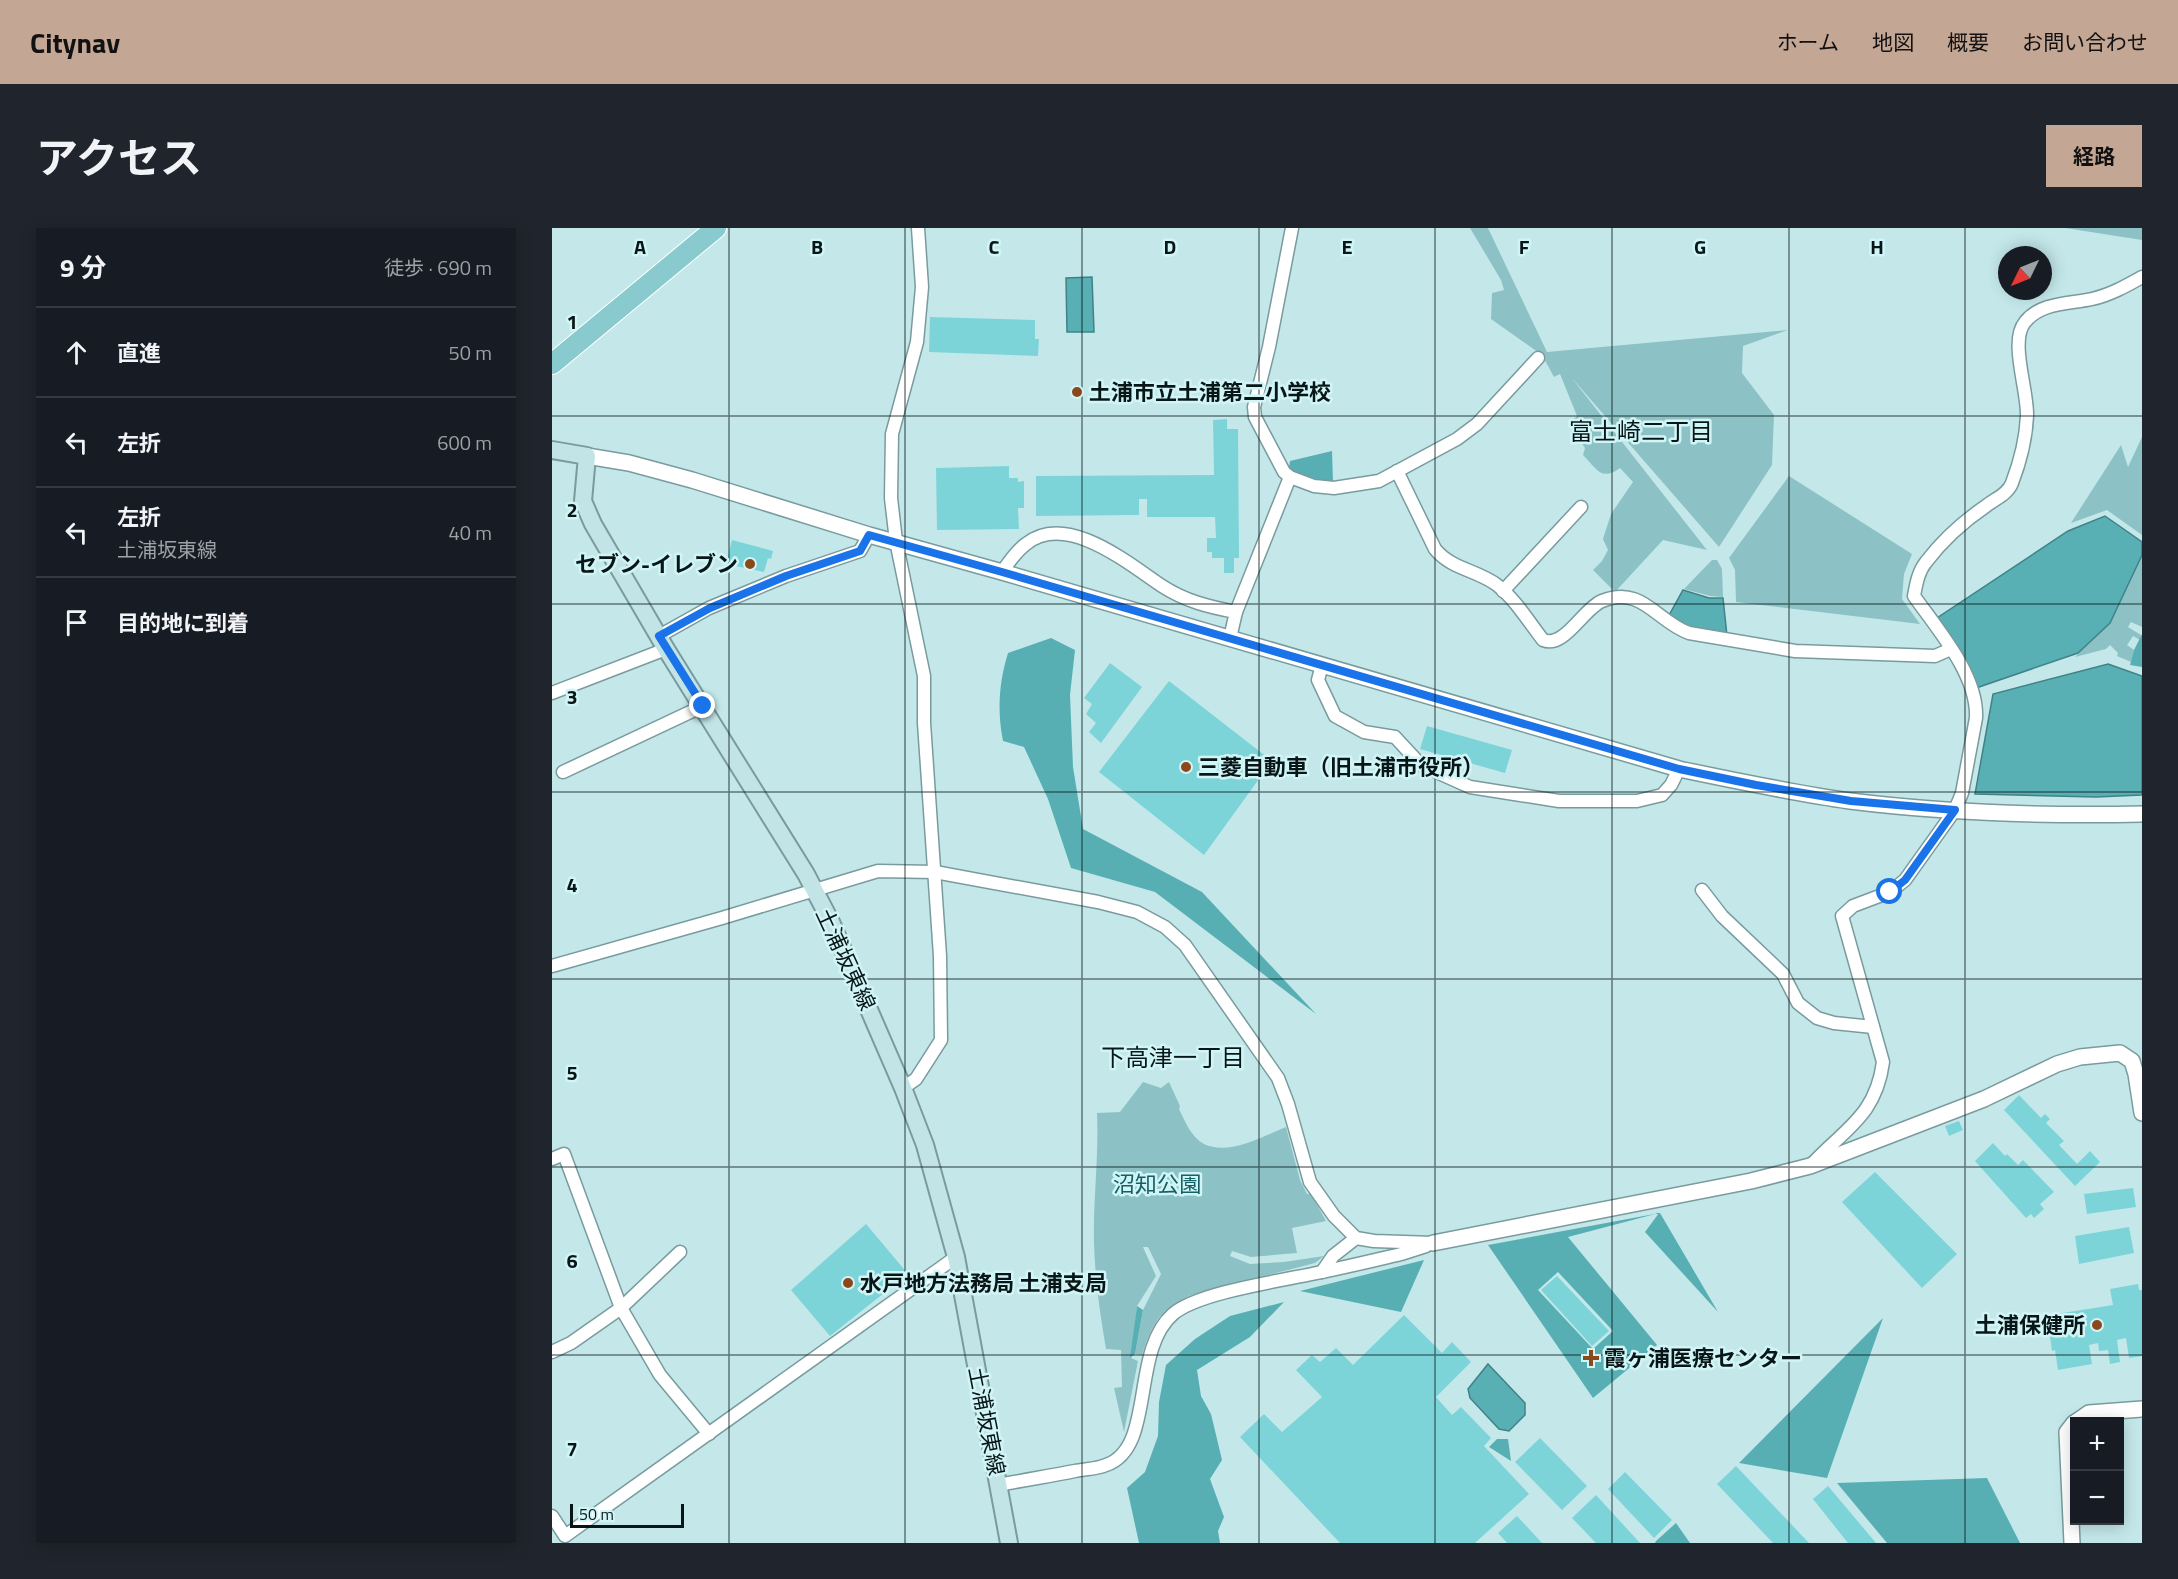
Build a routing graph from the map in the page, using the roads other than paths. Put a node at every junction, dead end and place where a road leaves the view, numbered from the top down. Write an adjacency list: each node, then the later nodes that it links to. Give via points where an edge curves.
1 (716, 228): 6 (main road)
2 (918, 228): 13 (street, via 922,287 916,342 892,434 891,498)
3 (1292, 228): 10 (street, via 1254,407 1284,472)
4 (2142, 277): 19 (street, via 2093,299 2051,305 2032,314 2023,324 2017,349 2026,389 2027,417 2010,490 1963,524 1924,563 1917,581 1914,596)
5 (1538, 358): 9 (street, via 1477,424)
6 (552, 364)
7 (552, 450): 8 (main road)
8 (587, 456): 12 (street, via 653,469); 18 (main road, 土浦坂東線, via 583,489 586,510)
9 (1397, 471): 10 (street, via 1379,481 1334,488); 15 (street, via 1442,557)
10 (1290, 477): 16 (street)
11 (1581, 507): 15 (street)
12 (869, 535): 13 (street); 18 (street, via 860,551 720,603)
13 (896, 541): 14 (street); 27 (street, via 924,676)
14 (1002, 572): 16 (street, via 1027,542 1053,532 1103,547 1198,604); 17 (street)
15 (1503, 591): 19 (street, via 1548,642 1565,635 1589,609 1616,597 1640,600 1676,628 1689,633 1795,651 1935,656)
16 (1236, 612): 17 (street)
17 (1230, 638): 20 (street)
18 (663, 642): 21 (street); 22 (main road, 土浦坂東線)
19 (1951, 649): 25 (street, via 1969,680 1977,706 1962,793)
20 (1322, 665): 23 (street); 23 (street, via 1318,680 1335,716 1364,732 1395,737 1421,765 1470,787 1559,801 1638,801 1662,795)
21 (552, 693)
22 (703, 706): 24 (street); 28 (main road, 土浦坂東線)
23 (1679, 769): 25 (street, via 1851,801)
24 (563, 772)
25 (1955, 810): 26 (street, via 2015,815); 31 (street, via 1905,880 1890,892 1853,906 1842,916)
26 (2142, 814)
27 (935, 872): 28 (street, via 878,871); 32 (street, via 941,1040 916,1079); 36 (street, via 1098,902 1137,912 1165,927 1185,945 1278,1078 1310,1182 1334,1216)
28 (814, 890): 30 (street); 32 (main road, 土浦坂東線)
29 (1702, 890): 31 (street, via 1722,916 1783,974 1798,1003 1817,1018)
30 (552, 966)
31 (1873, 1027): 35 (street, via 1883,1062 1874,1095 1860,1119)
32 (903, 1088): 39 (main road, 土浦坂東線, via 925,1145)
33 (2142, 1113): 35 (street, via 2132,1061 2120,1053 2080,1057)
34 (552, 1159): 41 (street, via 564,1154)
35 (1810, 1166): 37 (street)
36 (1356, 1238): 37 (street); 40 (street, via 1333,1256)
37 (1433, 1243): 40 (street)
38 (680, 1252): 41 (street)
39 (956, 1257): 46 (street); 47 (main road, 土浦坂東線)
40 (1322, 1272): 47 (street, via 1220,1294 1174,1313 1153,1344 1136,1430 1124,1453 1108,1465)
41 (621, 1308): 42 (street); 46 (street, via 660,1375)
42 (552, 1352)
43 (2142, 1409): 44 (street, via 2089,1413)
44 (2083, 1417)
45 (2070, 1428): 51 (street, via 2067,1432)
46 (710, 1434): 49 (street)
47 (999, 1485): 50 (main road, 土浦坂東線)
48 (552, 1516): 49 (street)
49 (567, 1539)
50 (1009, 1543)
51 (2072, 1543)

